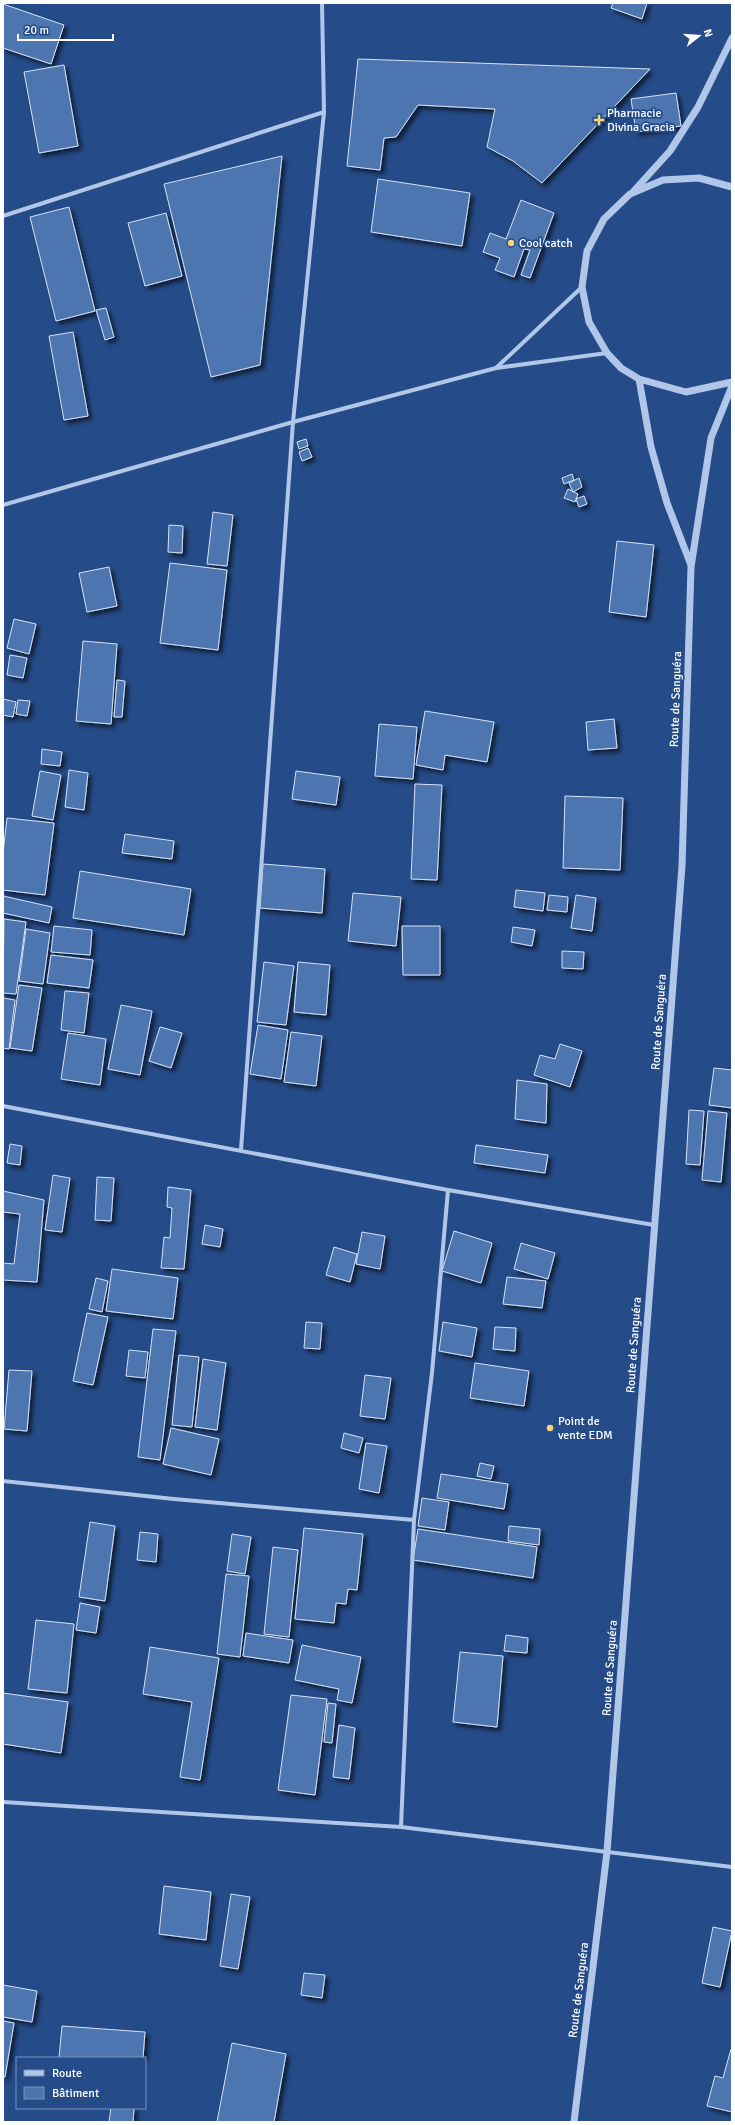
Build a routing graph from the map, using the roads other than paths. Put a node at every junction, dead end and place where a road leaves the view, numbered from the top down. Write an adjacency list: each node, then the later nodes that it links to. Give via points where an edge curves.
1 (322, 3): 3 (street)
2 (732, 38): 5 (street, via 698,107 670,151)
3 (324, 112): 6 (street); 13 (street)
4 (732, 187): 5 (street, via 692,178 663,180)
5 (630, 194): 7 (street, via 604,219 587,251)
6 (3, 216)
7 (582, 287): 8 (street, via 589,322); 9 (street)
8 (607, 353): 9 (street); 10 (street, via 622,368)
9 (496, 368): 13 (street)
10 (639, 379): 11 (street, via 686,392); 15 (street, Route de Sanguéra, via 651,447 667,503)
11 (732, 382)
12 (732, 386): 15 (street, Route de Sanguéra, via 711,438)
13 (293, 422): 14 (street); 17 (street)
14 (3, 505)
15 (691, 567): 19 (street, Route de Sanguéra, via 682,866)
16 (3, 1106): 17 (street)
17 (241, 1150): 18 (street)
18 (448, 1190): 19 (street); 21 (street, via 432,1373)
19 (654, 1225): 24 (street, Route de Sanguéra)
20 (3, 1481): 21 (street)
21 (414, 1520): 23 (street)
22 (3, 1802): 23 (street)
23 (401, 1827): 24 (street)
24 (607, 1852): 25 (street); 26 (street, Route de Sanguéra)
25 (732, 1867)
26 (574, 2122)

